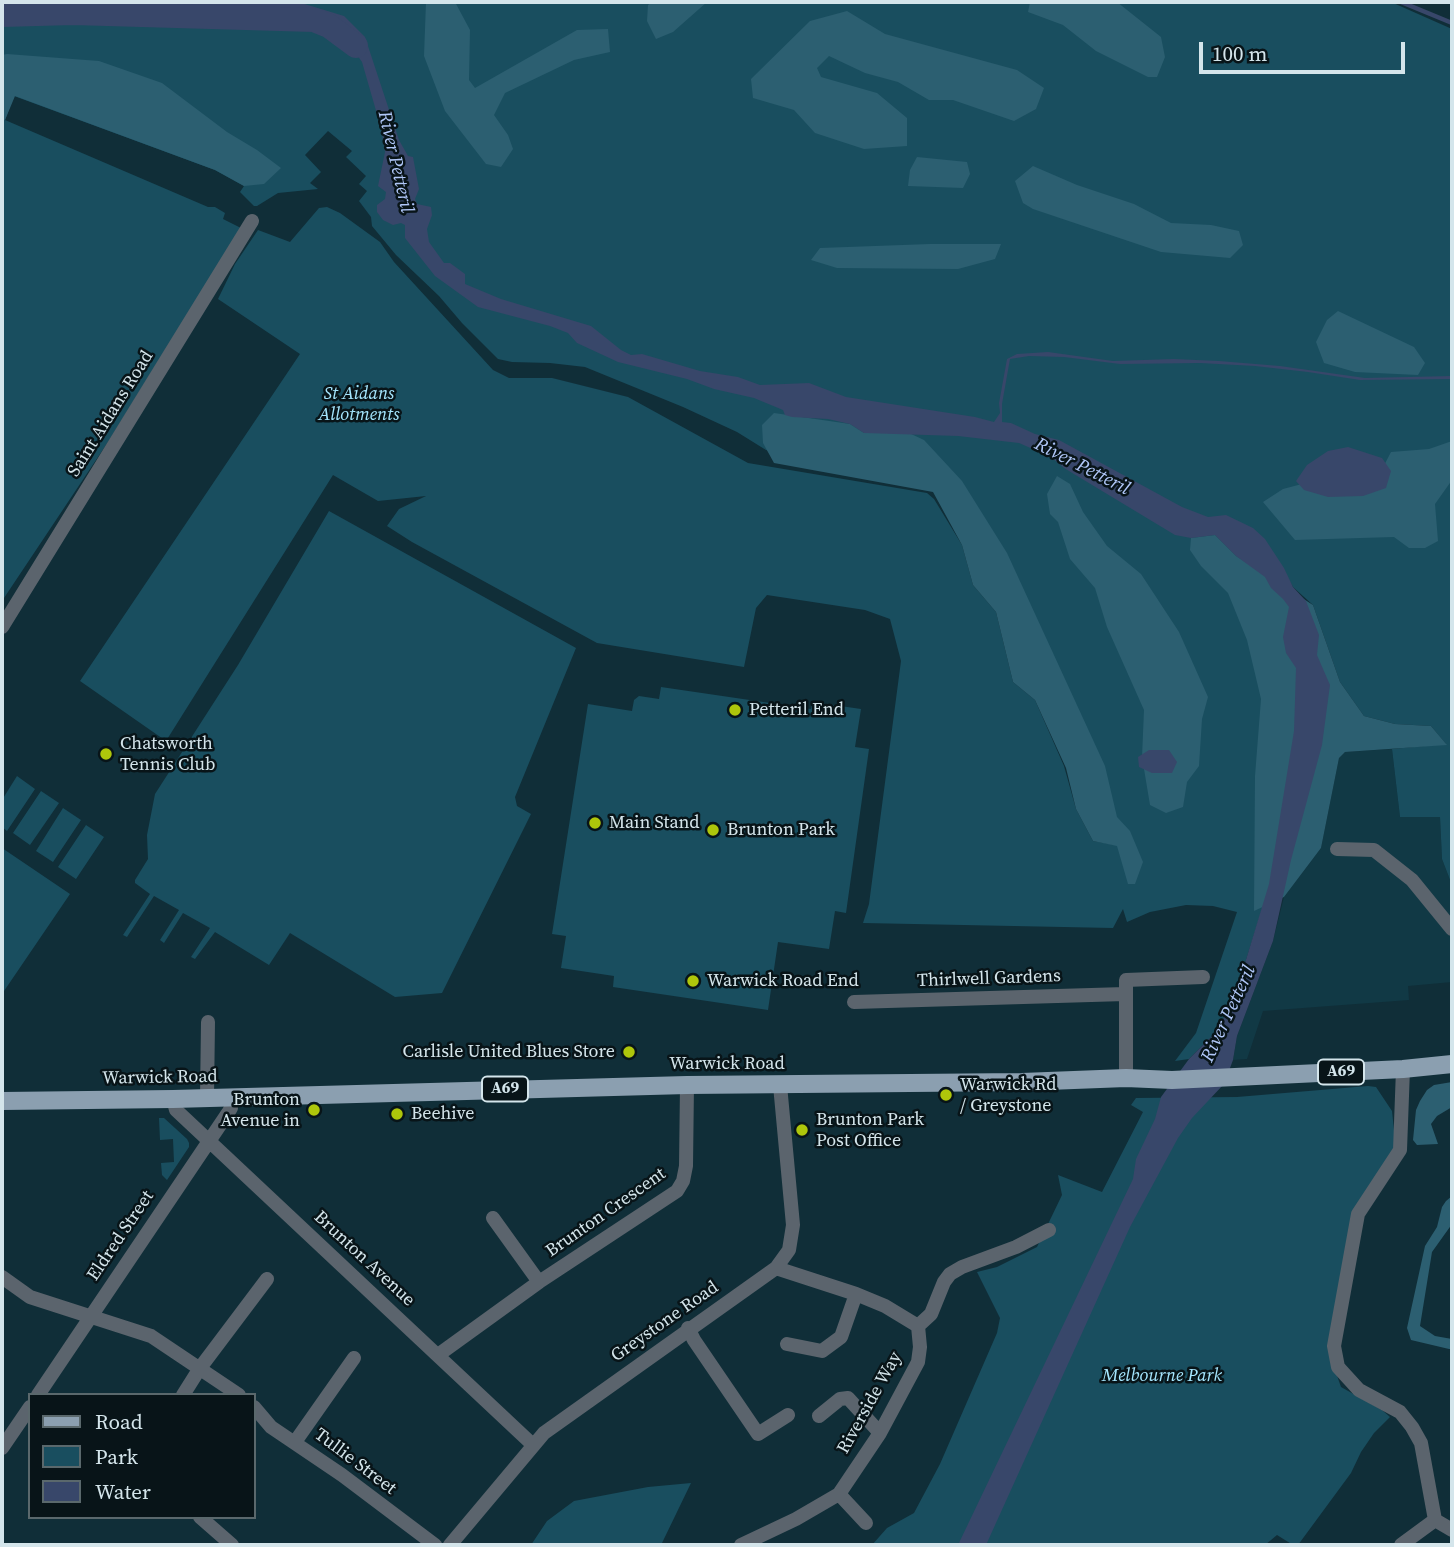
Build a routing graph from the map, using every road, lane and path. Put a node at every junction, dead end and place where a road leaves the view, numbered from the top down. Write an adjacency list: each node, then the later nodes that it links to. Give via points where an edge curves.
1 (252, 221): 2 (street, Saint Aidans Road)
2 (2, 627)
3 (1337, 849): 4 (street, via 1374,850 1412,880)
4 (1452, 929)
5 (1203, 977): 6 (street, via 1126,980)
6 (1125, 994): 7 (street, Thirlwell Gardens); 11 (street)
7 (853, 1002)
8 (208, 1023): 15 (street)
9 (1452, 1064): 10 (main road, Warwick Road / A69)
10 (1403, 1069): 11 (main road, Warwick Road / A69, via 1172,1080); 46 (street, via 1400,1150 1358,1214 1334,1346 1338,1367 1359,1390 1400,1412 1412,1427 1421,1443)
11 (1126, 1077): 13 (main road, Warwick Road / A69)
12 (687, 1085): 13 (main road, Warwick Road / A69); 14 (main road, Warwick Road / A69); 24 (street, Brunton Crescent, via 686,1166 677,1191)
13 (780, 1085): 21 (street, Greystone Road, via 793,1225 789,1250)
14 (230, 1097): 15 (main road, Warwick Road / A69); 18 (street, Eldred Street, via 231,1108)
15 (207, 1098): 16 (main road, Warwick Road / A69)
16 (173, 1099): 17 (main road, Warwick Road / A69); 18 (street, Brunton Avenue, via 176,1110)
17 (2, 1101)
18 (210, 1140): 26 (street, Eldred Street); 30 (street, Brunton Avenue)
19 (493, 1218): 24 (street, Brunton Crescent)
20 (1049, 1230): 27 (street, via 950,1274 931,1314)
21 (776, 1268): 25 (street); 28 (street, Greystone Road)
22 (2, 1277): 26 (street, via 30,1297)
23 (267, 1279): 32 (street)
24 (539, 1282): 30 (street, Brunton Crescent)
25 (856, 1294): 27 (street); 29 (street, via 841,1337 822,1351)
26 (90, 1317): 32 (street, via 151,1336); 33 (street, Eldred Street)
27 (918, 1326): 40 (street, Riverside Way, via 918,1362)
28 (688, 1328): 38 (street, via 758,1434); 42 (street, Greystone Road, via 566,1415)
29 (787, 1344)
30 (438, 1355): 42 (street, Brunton Avenue)
31 (354, 1358): 41 (street)
32 (200, 1368): 34 (street); 35 (street)
33 (39, 1393)
34 (184, 1393)
35 (236, 1393)
36 (28, 1409): 43 (street)
37 (256, 1409): 41 (street, Tullie Street, via 271,1427)
38 (789, 1415)
39 (818, 1416): 40 (street, via 848,1398)
40 (880, 1433): 44 (street, Riverside Way)
41 (295, 1442): 50 (street, Tullie Street)
42 (533, 1445): 51 (street, Greystone Road)
43 (2, 1448)
44 (839, 1494): 47 (street); 52 (street, Riverside Way)
45 (202, 1519): 49 (street)
46 (1435, 1520): 48 (street); 53 (street)
47 (866, 1524)
48 (1452, 1530)
49 (232, 1545)
50 (435, 1545)
51 (450, 1545)
52 (741, 1545)
53 (1401, 1545)

